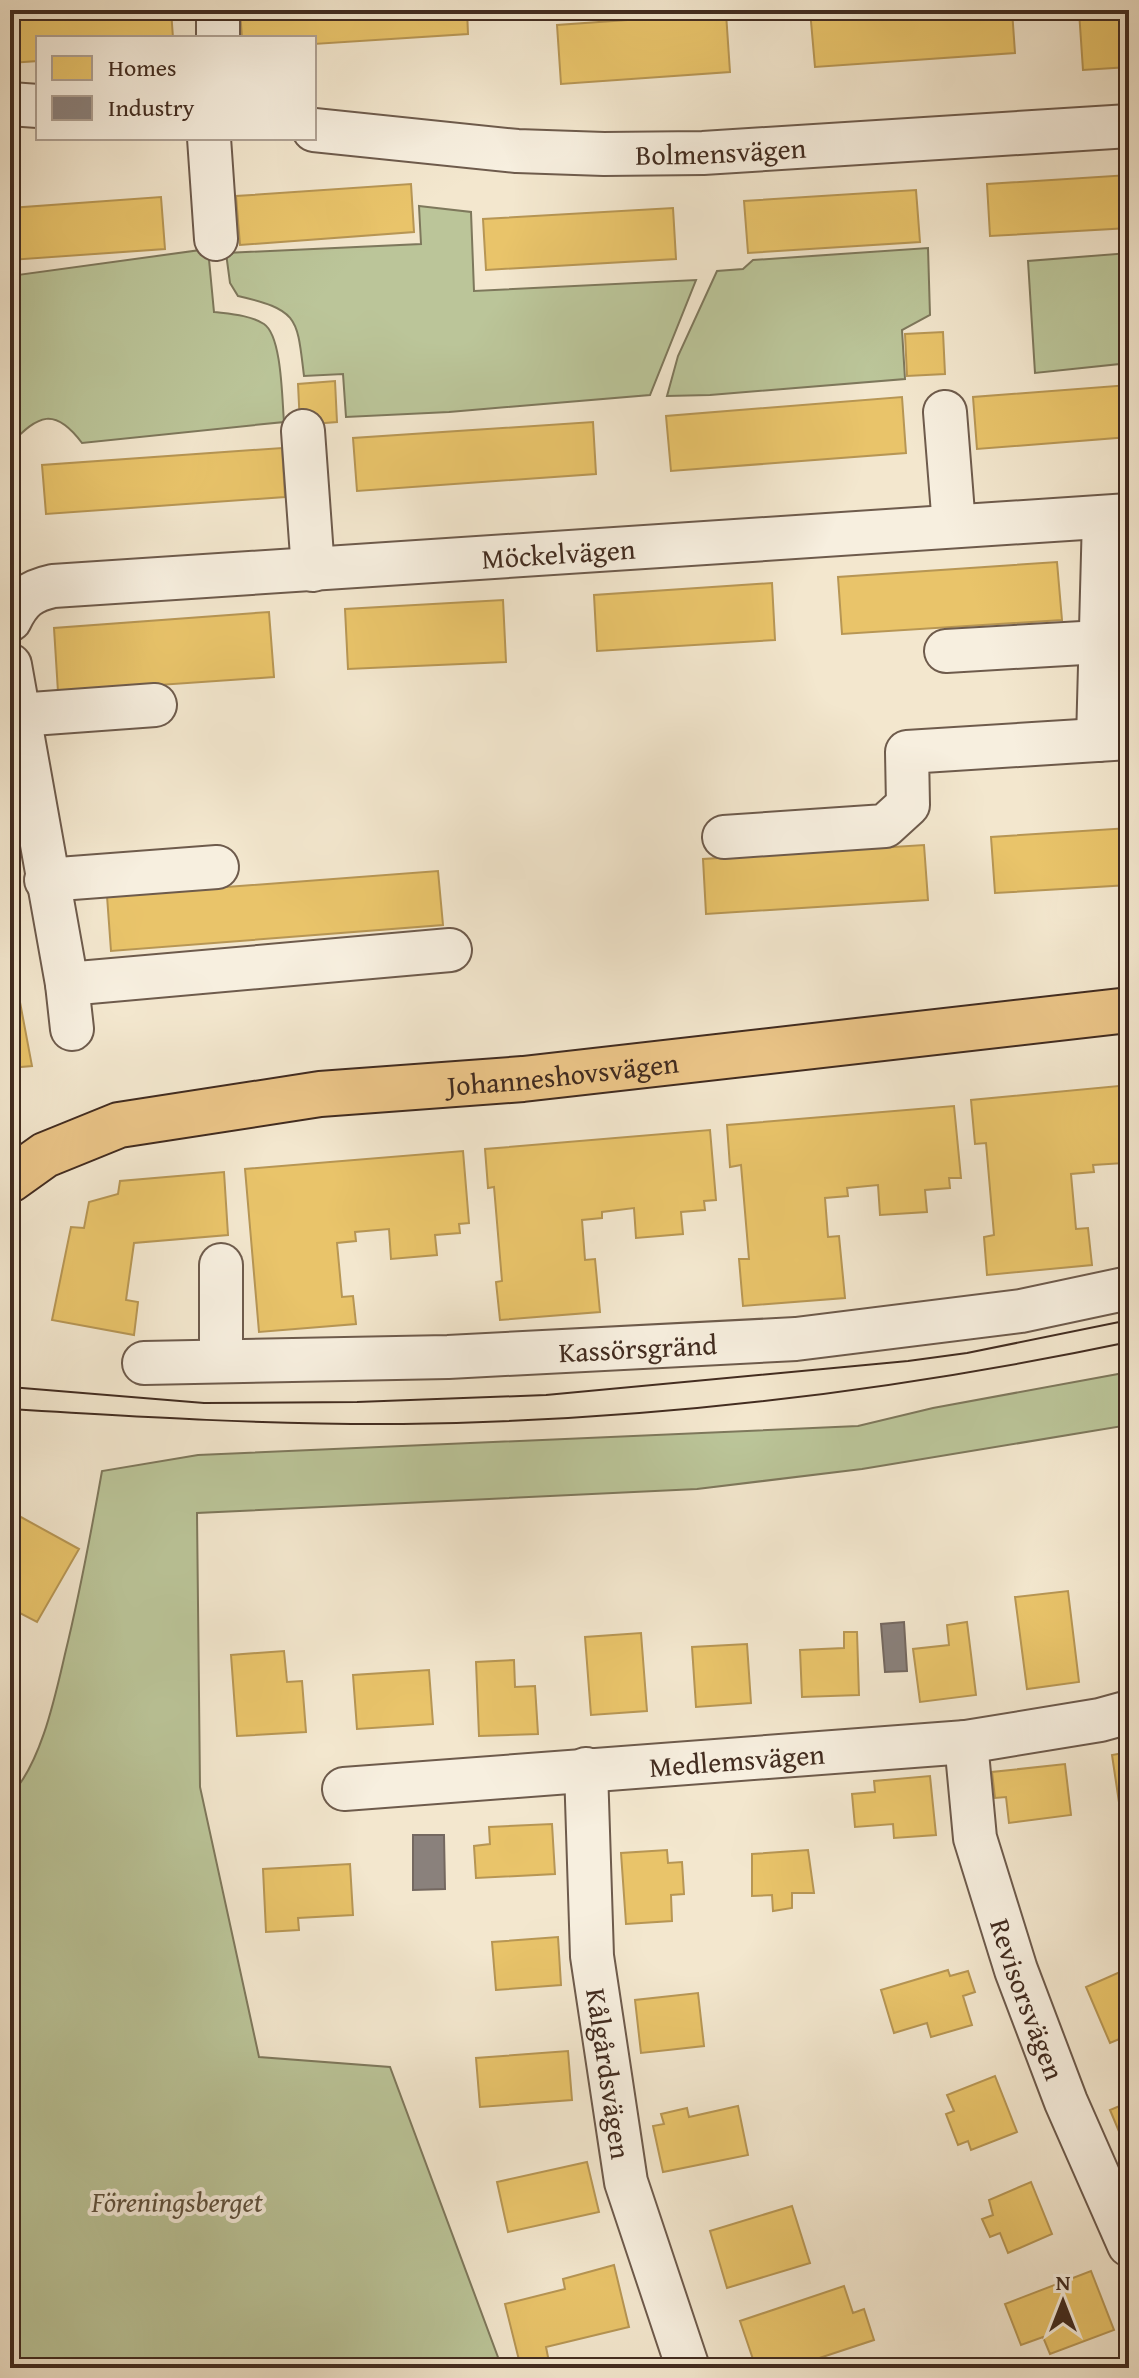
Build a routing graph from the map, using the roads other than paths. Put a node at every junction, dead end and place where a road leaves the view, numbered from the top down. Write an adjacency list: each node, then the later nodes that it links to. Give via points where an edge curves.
1 (218, 10): 2 (street)
2 (218, 36)
3 (10, 104): 4 (street)
4 (36, 106)
5 (1129, 126): 6 (street, Bolmensvägen, via 703,153 604,154 517,151)
6 (316, 130)
7 (209, 140): 8 (street)
8 (216, 239)
9 (945, 412): 12 (street)
10 (303, 431): 13 (street)
11 (1116, 516): 12 (street, Möckelvägen); 15 (street, Möckelvägen)
12 (954, 526): 13 (street, Möckelvägen)
13 (313, 570): 14 (street, Möckelvägen, via 53,586 33,591)
14 (13, 606)
15 (1100, 642): 16 (street); 20 (street, Möckelvägen)
16 (946, 651)
17 (10, 665): 19 (street)
18 (155, 705): 19 (street)
19 (18, 715): 21 (street)
20 (1114, 739): 22 (street, Möckelvägen, via 907,752 908,805 885,826)
21 (20, 780): 24 (street)
22 (724, 837)
23 (217, 867): 24 (street)
24 (46, 880): 26 (street)
25 (450, 950): 26 (street)
26 (67, 984): 28 (street)
27 (1129, 1010): 29 (main road, Johanneshovsvägen, via 523,1079 320,1094 119,1125 45,1155)
28 (72, 1029)
29 (10, 1180)
30 (221, 1265): 32 (street)
31 (1129, 1288): 32 (street, Kassörsgränd, via 1021,1311 796,1339 448,1357)
32 (221, 1360): 33 (street, Kassörsgränd)
33 (144, 1363)
34 (1129, 1712): 35 (street, Medlemsvägen)
35 (966, 1742): 36 (street, Medlemsvägen); 38 (street, Revisorsvägen, via 975,1838 1016,1970)
36 (586, 1769): 37 (street, Medlemsvägen); 39 (street, Kålgårdsvägen, via 592,1956 626,2182)
37 (344, 1789)
38 (1129, 2245)
39 (688, 2368)

